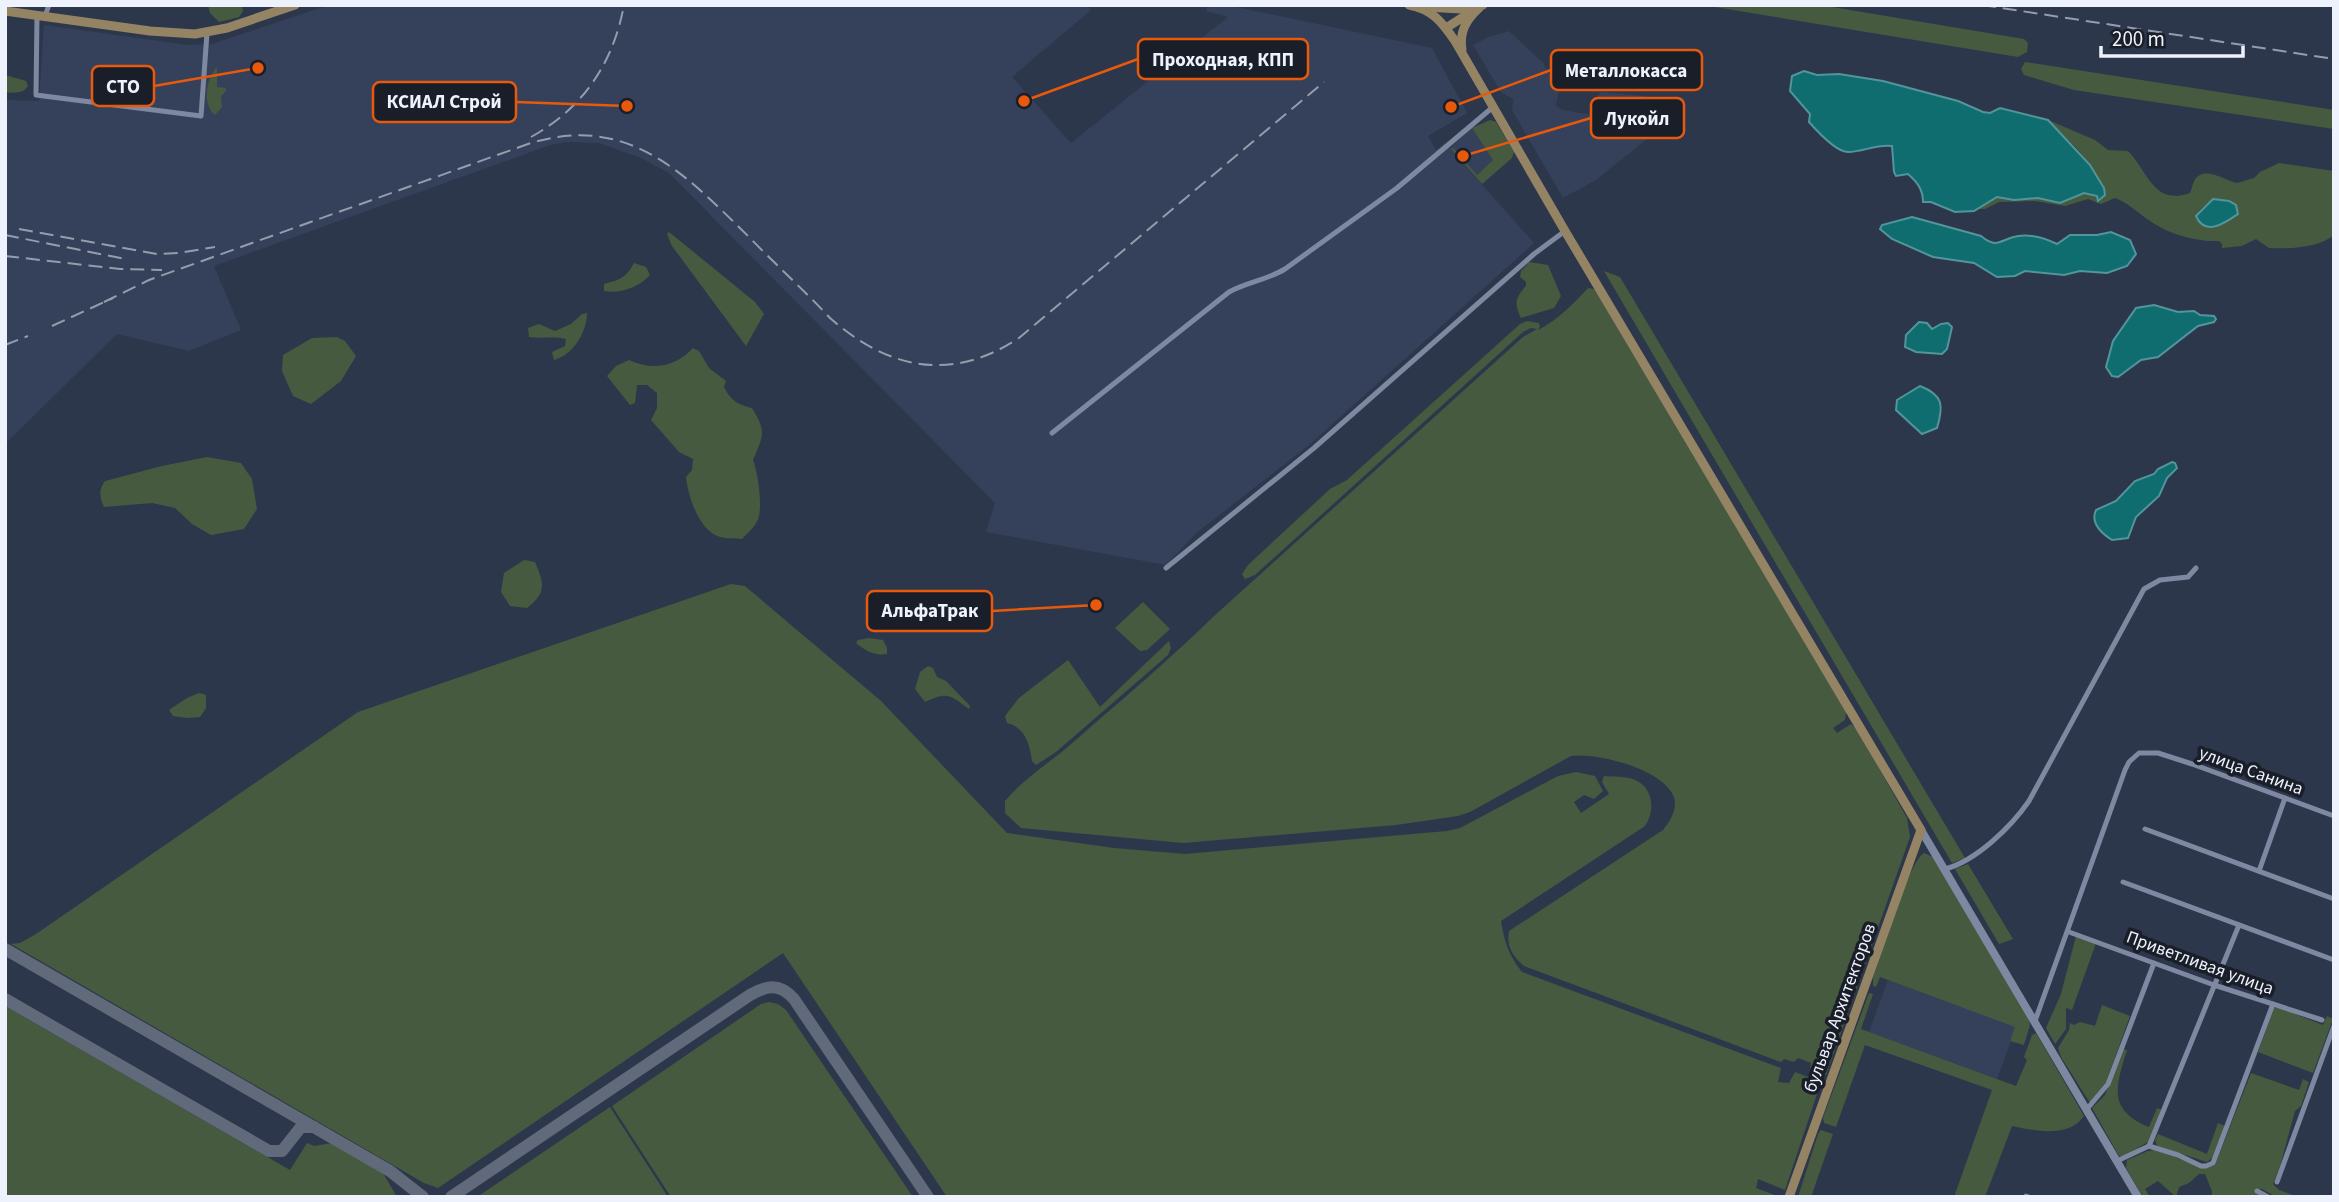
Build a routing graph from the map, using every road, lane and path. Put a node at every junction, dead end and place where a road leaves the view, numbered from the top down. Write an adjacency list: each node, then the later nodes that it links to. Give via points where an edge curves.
1 (49, 5): 7 (street)
2 (295, 5): 9 (main road)
3 (1409, 5): 5 (main road)
4 (1483, 5): 5 (main road); 8 (main road); 10 (main road, via 1462,32)
5 (1423, 7): 8 (main road)
6 (5, 11): 7 (main road)
7 (41, 15): 9 (main road, via 150,31); 9 (street, via 36,95 201,116)
8 (1446, 28): 10 (main road)
9 (207, 33)
10 (1463, 55): 11 (main road)
11 (1493, 107): 12 (main road); 13 (street, via 1397,188 1285,269 1229,292)
12 (1565, 231): 14 (street, via 1314,448); 19 (main road)
13 (1052, 433)
14 (1166, 568)
15 (2196, 568): 20 (street, via 2188,577 2160,580 2144,589 2018,817 1962,864)
16 (2285, 798): 17 (street, улица Санина); 21 (street); 25 (street, улица Санина, via 2158,753 2139,753 2129,762)
17 (2334, 816)
18 (2145, 829): 21 (street)
19 (1921, 830): 20 (main road); 38 (main road, бульвар Архитекторов)
20 (1945, 869): 31 (main road)
21 (2259, 871): 23 (street)
22 (2123, 882): 24 (street)
23 (2334, 899)
24 (2239, 925): 26 (street); 28 (street)
25 (2068, 932): 27 (street, Приветливая улица); 31 (street)
26 (2334, 961)
27 (2154, 962): 28 (street, Приветливая улица); 33 (street, via 2108,1084)
28 (2214, 985): 29 (street, Приветливая улица); 34 (street)
29 (2273, 1004): 30 (street, Приветливая улица); 34 (street, via 2213,1163 2200,1166)
30 (2322, 1020)
31 (2035, 1021): 33 (main road)
32 (2334, 1026): 36 (street)
33 (2087, 1109): 35 (main road)
34 (2149, 1146): 35 (street)
35 (2117, 1161): 39 (main road)
36 (2277, 1182)
37 (2257, 1191): 40 (street)
38 (1789, 1197)
39 (2138, 1197)
40 (2268, 1197)

